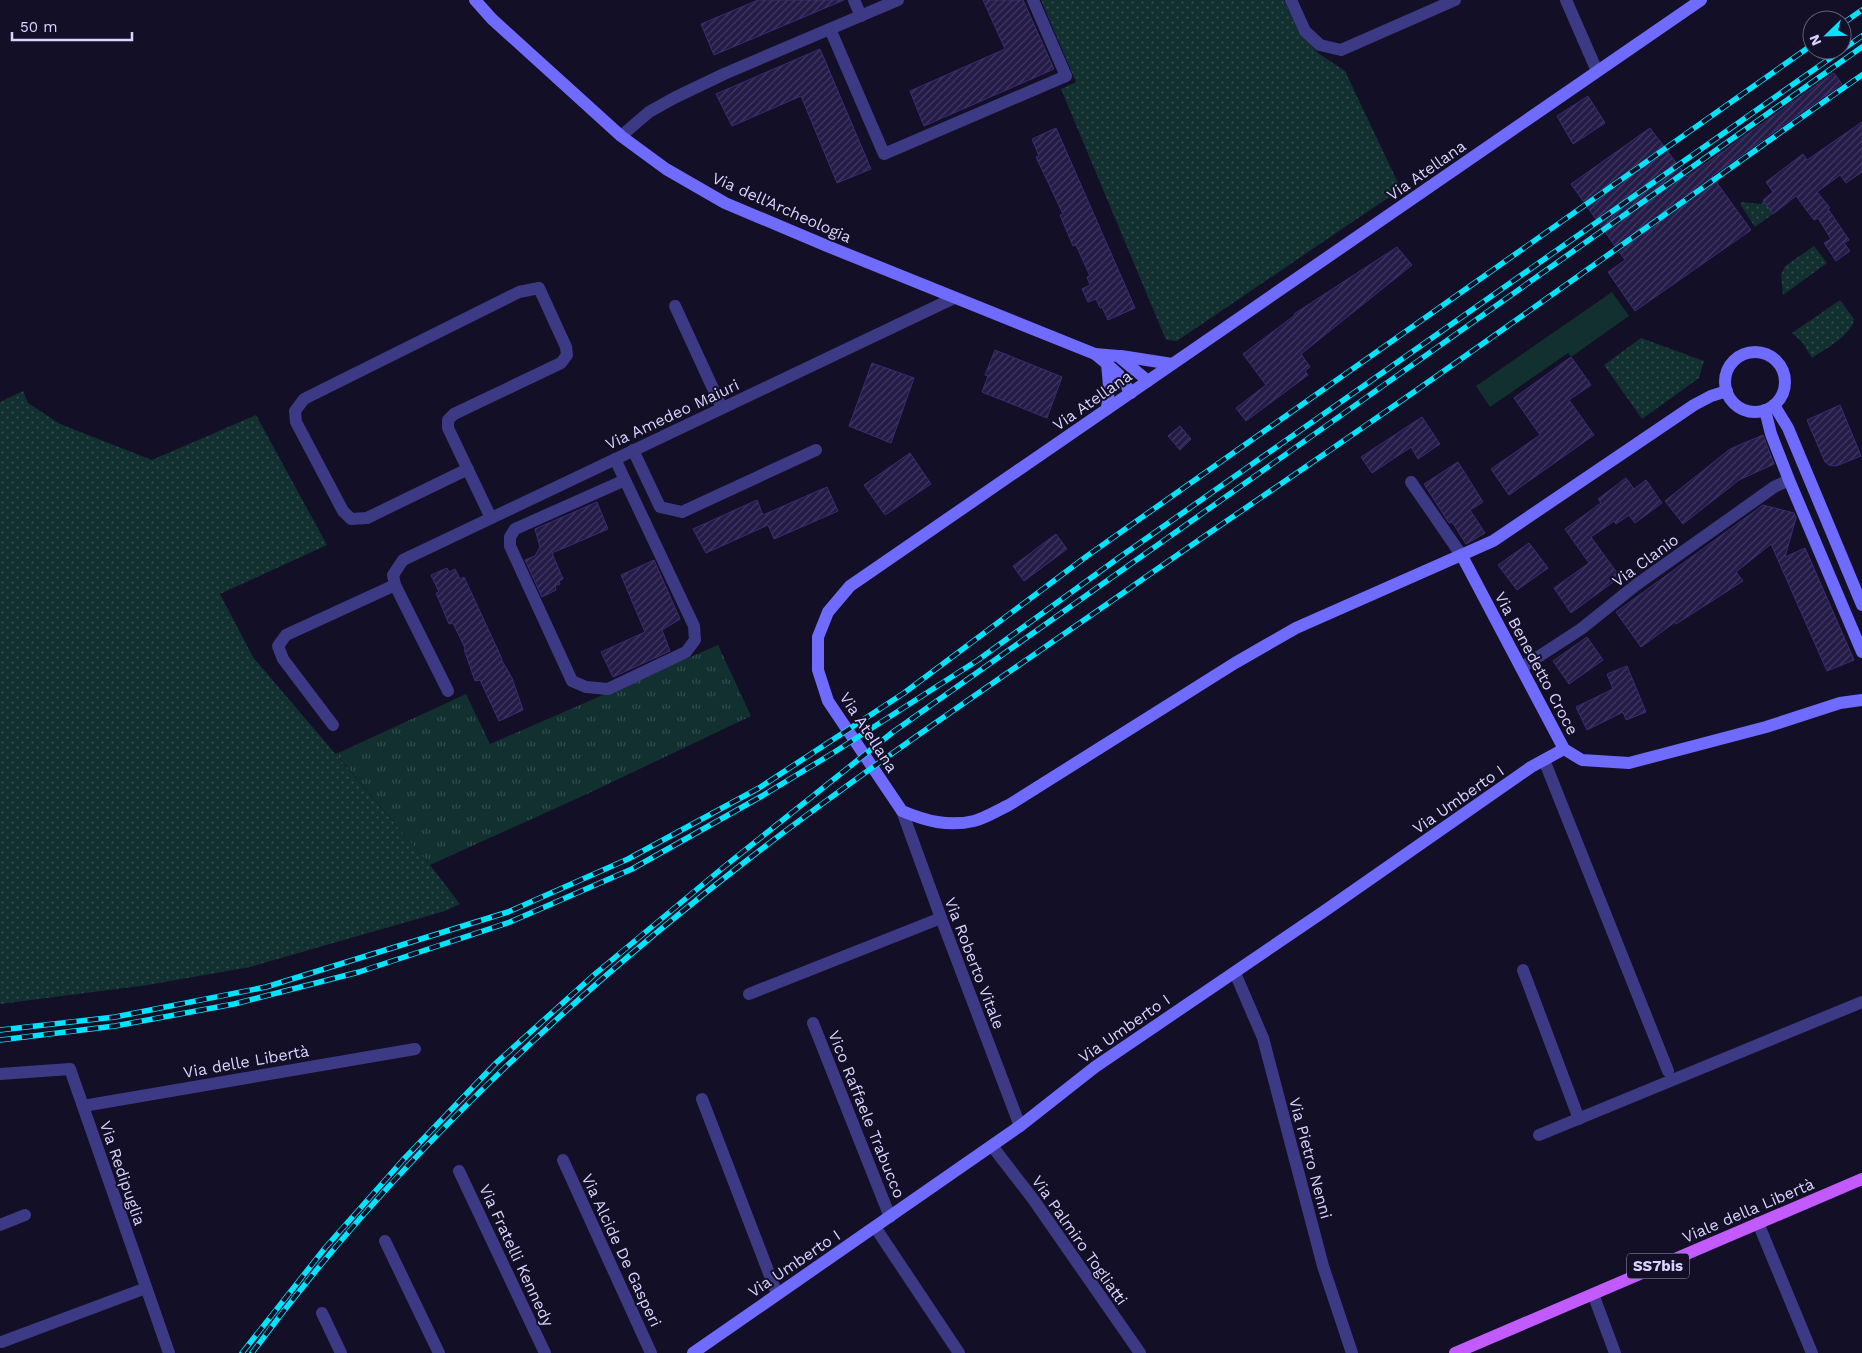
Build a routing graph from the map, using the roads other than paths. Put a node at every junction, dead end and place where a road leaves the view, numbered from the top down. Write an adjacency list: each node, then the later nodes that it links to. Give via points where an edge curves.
1 (475, 0): 12 (main road, Via dell'Archeologia)
2 (854, 0): 9 (street)
3 (898, 0): 9 (street)
4 (1033, 0): 10 (street, via 1066,76 884,154)
5 (1291, 0): 6 (street, via 1305,31 1320,45 1341,50)
6 (1455, 0)
7 (1566, 0): 11 (street)
8 (1701, 0): 11 (main road, Via Atellana)
9 (861, 16): 10 (street)
10 (830, 29): 12 (street, via 674,98 648,112)
11 (1597, 71): 18 (main road, Via Atellana)
12 (621, 136): 13 (main road, Via dell'Archeologia, via 666,169 724,203)
13 (954, 298): 15 (main road, Via dell'Archeologia); 22 (street, Via Amedeo Maiuri)
14 (675, 306): 22 (street)
15 (1095, 354): 16 (main road); 17 (main road)
16 (1118, 356): 18 (main road); 19 (main road)
17 (1107, 364): 21 (main road); 24 (main road, via 1110,386)
18 (1172, 364): 19 (main road, Via Atellana)
19 (1148, 381): 21 (main road, Via Atellana)
20 (1726, 391): 23 (main road, via 1742,409 1749,412); 23 (main road, via 1727,371 1739,356 1749,352 1768,354 1782,368 1785,378 1781,397); 33 (main road, via 1694,405 1493,541)
21 (1131, 393): 24 (main road, Via Atellana)
22 (722, 408): 25 (street, Via Amedeo Maiuri)
23 (1769, 408): 30 (main road, via 1771,434); 35 (main road, via 1788,428)
24 (1107, 409): 43 (main road, Via Atellana, via 850,586 828,612 818,637 818,670 828,701)
25 (633, 450): 26 (street, via 660,507 682,512); 27 (street, Via Amedeo Maiuri)
26 (816, 450)
27 (616, 459): 29 (street); 32 (street, Via Amedeo Maiuri)
28 (468, 469): 28 (street, via 367,518 352,519 344,511 296,422 295,411 304,399 519,292 539,288 567,355 561,363 454,414 448,420 448,428); 32 (street)
29 (625, 480): 29 (street, via 515,529 510,537 510,546 572,681 586,687 608,689 686,652 695,640 694,626)
30 (1789, 480): 36 (main road); 37 (street, Via Clanio, via 1774,487 1636,585 1581,629)
31 (1411, 482): 33 (street, Via Benedetto Croce)
32 (491, 518): 34 (street, Via Amedeo Maiuri, via 404,560 393,574)
33 (1462, 556): 37 (main road, Via Benedetto Croce); 43 (main road, via 1296,628 1009,805 974,821 942,824)
34 (395, 585): 38 (street); 40 (street, via 286,635 278,646 283,659)
35 (1862, 605)
36 (1862, 652)
37 (1521, 668): 41 (main road, Via Benedetto Croce)
38 (448, 691)
39 (1862, 700): 41 (main road, Via Benedetto Croce, via 1840,703 1766,727 1629,763 1582,760)
40 (334, 725)
41 (1564, 749): 42 (main road, Via Umberto I)
42 (1544, 760): 46 (main road, Via Umberto I); 51 (street)
43 (902, 810): 44 (street, Via Roberto Vitale)
44 (941, 918): 47 (street); 56 (street, Via Roberto Vitale)
45 (1523, 970): 55 (street)
46 (1234, 973): 56 (main road, Via Umberto I, via 1095,1067); 81 (street, Via Pietro Nenni, via 1263,1038 1322,1266)
47 (749, 994)
48 (1862, 1002): 55 (street)
49 (813, 1022): 63 (street, Vico Raffaele Trabucco)
50 (415, 1049): 54 (street, Via delle Libertà)
51 (1668, 1071)
52 (0, 1074): 54 (street, Via Redipuglia, via 70,1069)
53 (702, 1099): 69 (street)
54 (83, 1106): 68 (street, Via Redipuglia)
55 (1579, 1119): 57 (street)
56 (1020, 1126): 58 (main road, Via Umberto I)
57 (1539, 1135)
58 (992, 1146): 63 (main road, Via Umberto I); 80 (street, Via Palmiro Togliatti, via 1033,1199)
59 (563, 1160): 77 (street, Via Alcide De Gasperi)
60 (459, 1171): 76 (street, Via Fratelli Kennedy)
61 (1862, 1179): 64 (main road, Viale della Libertà / SS7bis)
62 (25, 1215): 65 (street)
63 (890, 1217): 66 (main road, Via Umberto I)
64 (1758, 1223): 70 (main road, Viale della Libertà / SS7bis); 84 (street)
65 (0, 1225)
66 (875, 1227): 69 (main road, Via Umberto I); 79 (street)
67 (386, 1240): 75 (street)
68 (146, 1288): 72 (street); 73 (street, Via Redipuglia)
69 (777, 1294): 78 (main road, Via Umberto I)
70 (1592, 1294): 82 (main road, Viale della Libertà / SS7bis); 83 (street)
71 (322, 1313): 74 (street)
72 (3, 1343)
73 (169, 1353)
74 (341, 1353)
75 (439, 1353)
76 (545, 1353)
77 (651, 1353)
78 (693, 1353)
79 (959, 1353)
80 (1140, 1353)
81 (1352, 1353)
82 (1455, 1353)
83 (1615, 1353)
84 (1812, 1353)

